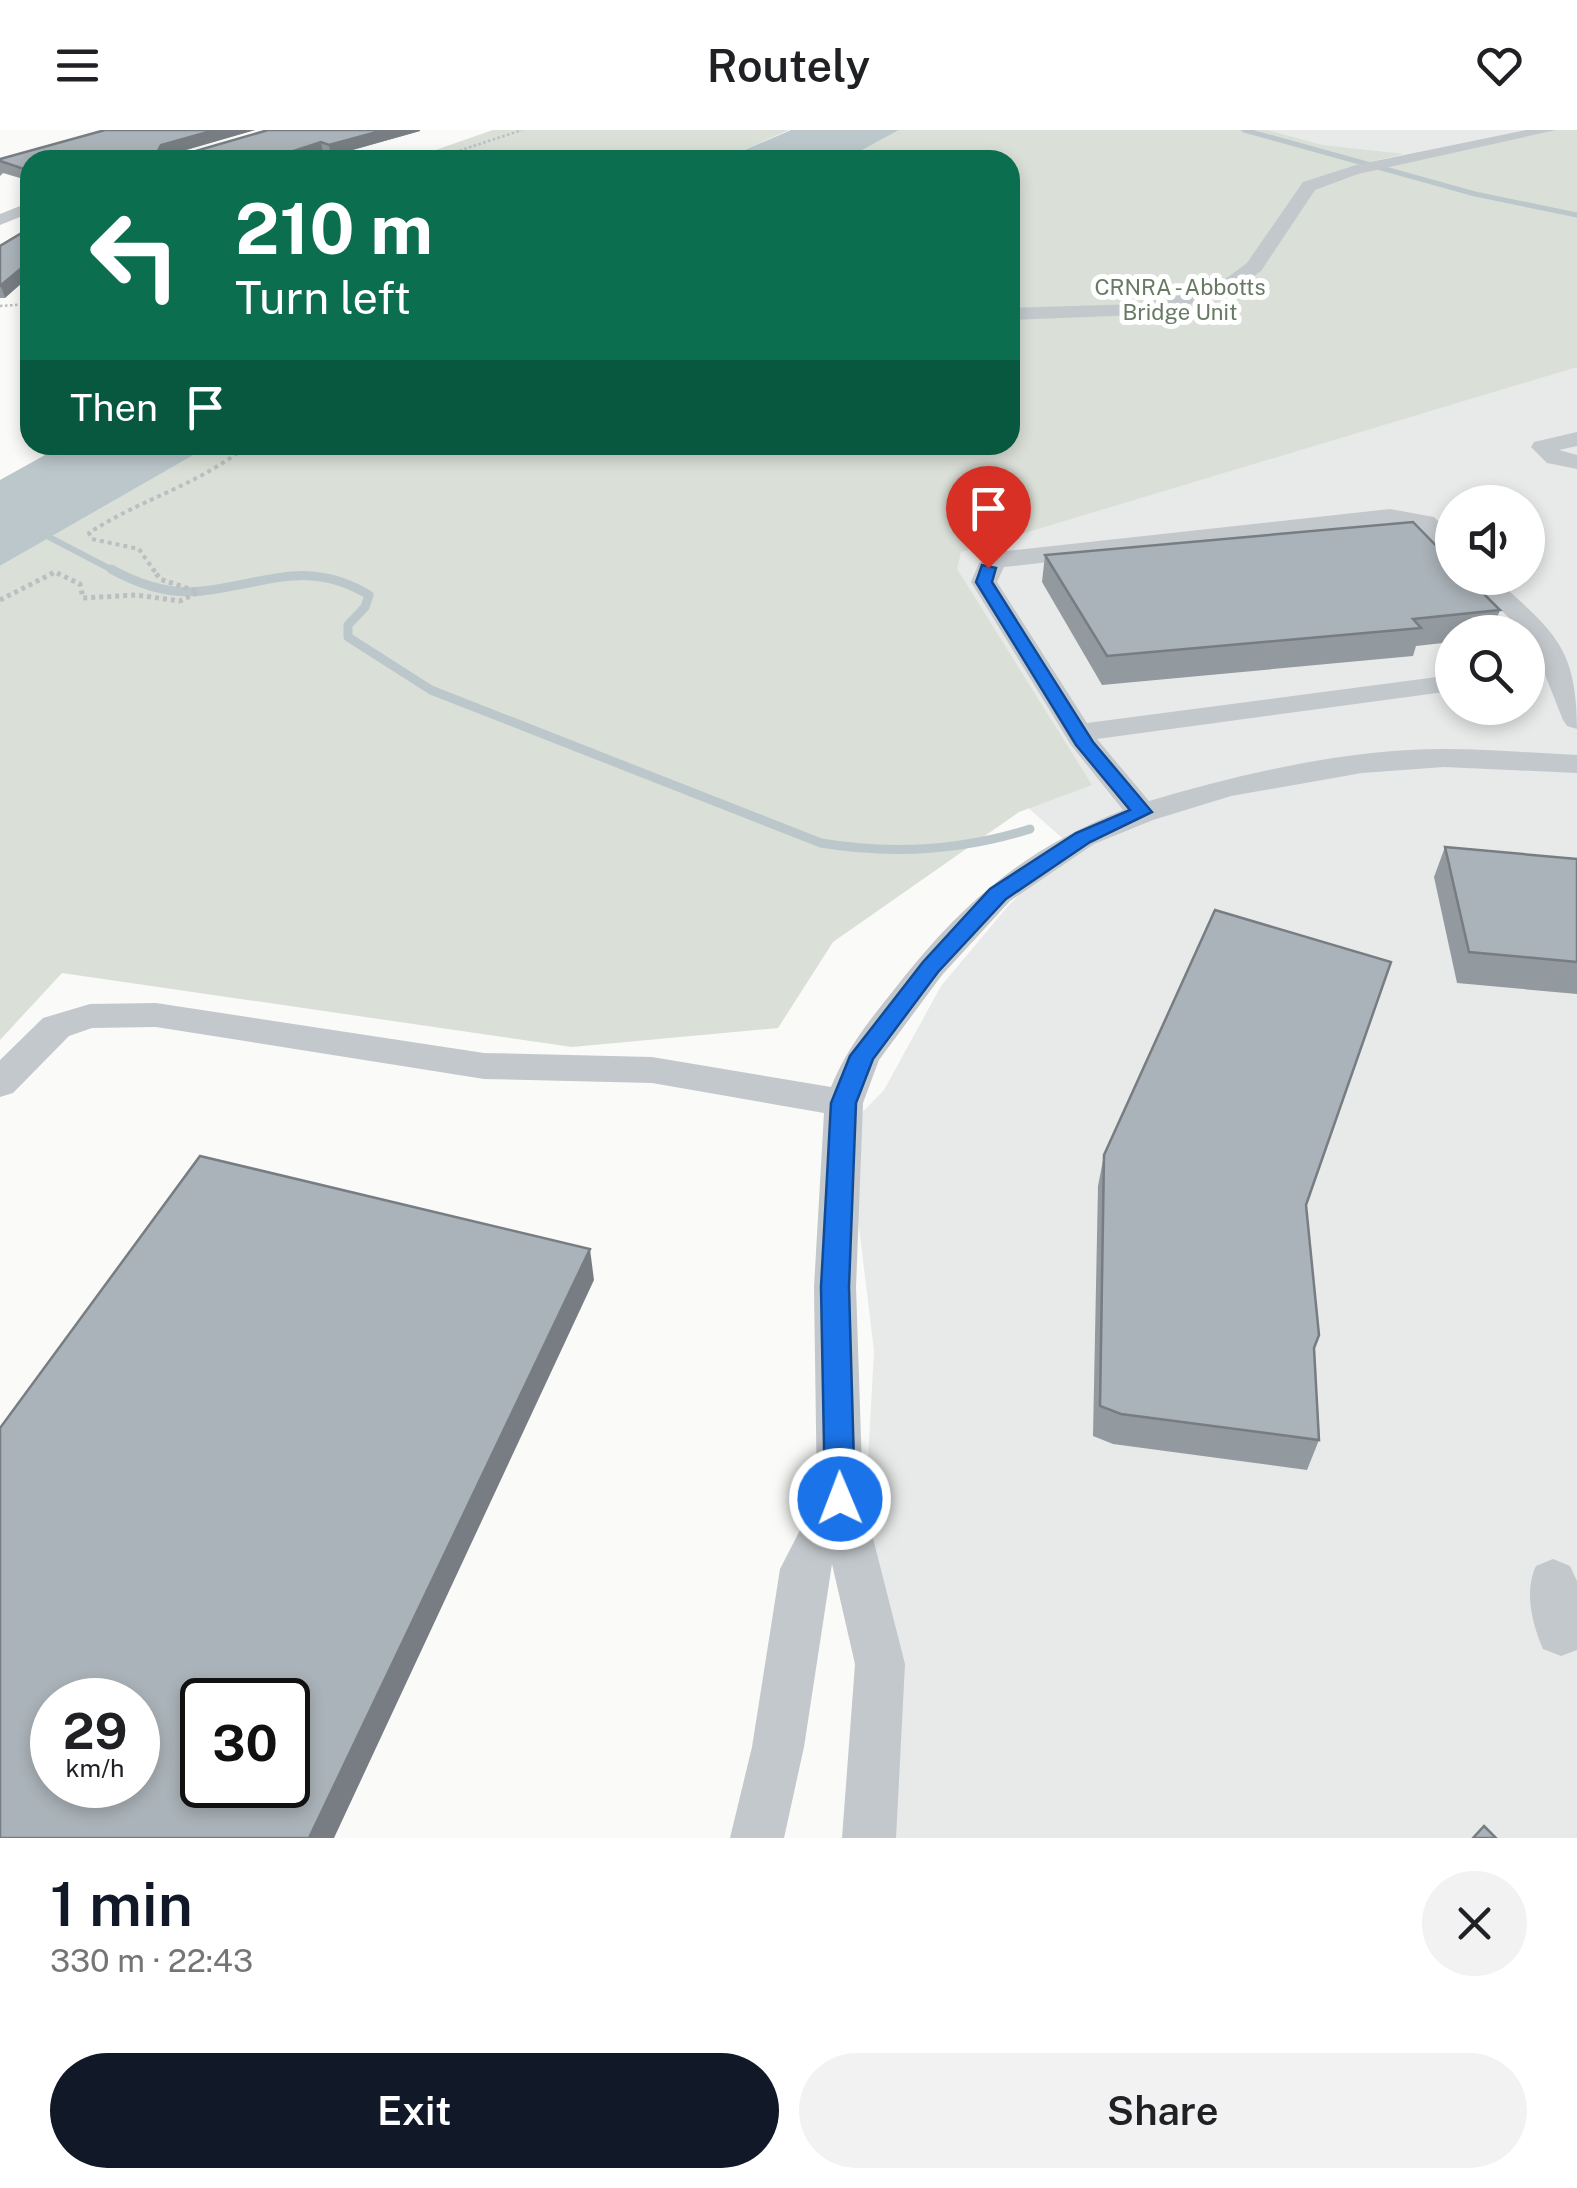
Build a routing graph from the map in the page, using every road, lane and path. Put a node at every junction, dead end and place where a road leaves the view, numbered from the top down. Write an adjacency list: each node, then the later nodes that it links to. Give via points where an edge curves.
1 (522, 130): 3 (path)
2 (1548, 130): 4 (street, via 1337,174 1304,188 1255,266 1229,286 1159,305)
3 (452, 150)
4 (1020, 314)
5 (1577, 438): 7 (street, via 1542,447)
6 (232, 455): 10 (path, via 89,533 139,549 160,579 198,592 180,601 136,594 83,598 80,584 56,572)
7 (1577, 462)
8 (1435, 532): 15 (street, via 1425,522 1390,516 996,560 984,582)
9 (1499, 595): 12 (street, via 1547,641)
10 (0, 600)
11 (1545, 676): 12 (street)
12 (1558, 677): 14 (street)
13 (1435, 685): 15 (street)
14 (1577, 720)
15 (1079, 734): 17 (street)
16 (1577, 764): 17 (street, via 1444,758 1362,764 1226,788)
17 (1142, 812): 19 (street, via 1083,837 998,894 930,967 862,1056)
18 (0, 1083): 19 (street, via 56,1027 90,1016 156,1015 484,1066 652,1070)
19 (844, 1103): 20 (street, via 835,1287)
20 (840, 1499): 23 (street, via 804,1569 778,1747); 24 (street, via 880,1664)
21 (1553, 1582): 22 (street)
22 (1560, 1632)
23 (756, 1838)
24 (869, 1838)

